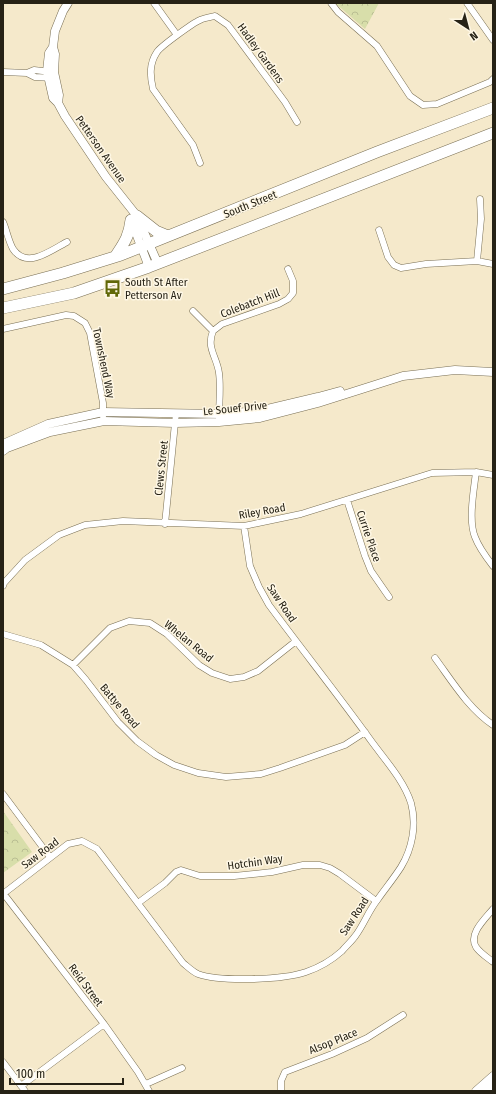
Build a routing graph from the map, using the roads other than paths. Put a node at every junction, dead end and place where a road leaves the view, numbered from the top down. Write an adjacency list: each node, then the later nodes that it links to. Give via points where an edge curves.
1 (68, 3): 8 (street, Petterson Avenue, via 55,31 55,54)
2 (154, 3): 5 (street)
3 (331, 3): 9 (street, via 377,46 410,96 423,105 437,104)
4 (467, 3): 6 (street)
5 (177, 35): 11 (street, Hadley Gardens, via 199,20 215,16 228,25); 13 (street, Hadley Gardens, via 157,51 151,64 150,77 153,89 193,145)
6 (493, 40)
7 (3, 72): 8 (street, via 27,73 35,77)
8 (51, 75): 15 (street, Petterson Avenue, via 59,95 58,103 65,116)
9 (493, 79)
10 (493, 108): 18 (highway, South Street)
11 (297, 122)
12 (493, 133): 24 (highway, South Street)
13 (200, 163)
14 (480, 199): 22 (street)
15 (134, 218): 18 (highway); 20 (street, Petterson Avenue); 21 (highway, via 124,244)
16 (3, 222): 19 (street, via 14,250 27,259 35,258)
17 (379, 230): 22 (street, via 388,257 394,265 401,268 426,264)
18 (168, 236): 20 (highway, South Street)
19 (67, 242)
20 (145, 245): 21 (highway, South Street); 24 (street, Petterson Avenue)
21 (115, 257): 26 (highway, South Street)
22 (477, 262): 23 (street)
23 (493, 264)
24 (153, 265): 27 (highway, South Street, via 74,293)
25 (288, 269): 30 (street, Colebatch Hill, via 293,281 293,293 288,299 222,324)
26 (3, 290)
27 (3, 308)
28 (194, 311): 30 (street)
29 (3, 329): 34 (street, Townshend Way, via 66,315 74,316 85,323 90,334 103,403)
30 (213, 330): 35 (street, via 210,344 219,372)
31 (493, 366): 35 (street, Le Souef Drive, via 455,365 402,371 318,397)
32 (493, 372): 35 (street, Le Souef Drive, via 455,370 403,376 260,418)
33 (176, 414): 34 (street, Le Souef Drive); 35 (street, Le Souef Drive); 36 (street, Clews Street)
34 (103, 416): 36 (street, Le Souef Drive); 37 (street, Le Souef Drive, via 48,424); 38 (street, Le Souef Drive, via 50,432)
35 (219, 418): 36 (street, Le Souef Drive)
36 (175, 423): 42 (street, Clews Street)
37 (3, 444)
38 (3, 451)
39 (476, 472): 40 (street, Riley Road); 41 (street, Riley Road, via 432,474); 44 (street, via 472,522 474,536)
40 (493, 475)
41 (346, 500): 43 (street, Riley Road, via 301,514); 46 (street, Currie Place, via 365,556)
42 (166, 524): 43 (street, Riley Road); 45 (street, Riley Road, via 122,521 85,525 59,535 25,560)
43 (244, 526): 48 (street, Saw Road, via 250,566 259,587)
44 (493, 566)
45 (3, 586)
46 (389, 597)
47 (3, 634): 50 (street, Battye Road, via 41,645)
48 (296, 641): 50 (street, Whelan Road, via 258,672 230,679 199,665 167,634 150,623 129,621 110,628); 52 (street, Saw Road)
49 (435, 658): 51 (street, via 470,704)
50 (72, 664): 52 (street, Battye Road, via 118,722 137,741 174,765 198,773 226,777 261,774 345,744)
51 (493, 725)
52 (365, 732): 56 (street, Saw Road, via 399,779 411,804 413,818 412,837 401,868)
53 (3, 794): 54 (street)
54 (50, 857): 55 (street, Saw Road); 57 (street, Saw Road, via 68,844 82,840 97,849)
55 (3, 893): 61 (street, Reid Street)
56 (376, 901): 57 (street, Hotchin Way, via 330,868 303,865 272,872 234,876 200,876 181,870); 57 (street, Saw Road, via 355,937 319,967 290,976 241,979 217,978 197,973 183,963)
57 (138, 902)
58 (493, 909): 59 (street, via 476,930 474,939 476,947)
59 (493, 962)
60 (403, 1015): 69 (street, Alsop Place, via 367,1038 285,1072 281,1080)
61 (104, 1024): 65 (street, Reid Street); 67 (street)
62 (3, 1062): 67 (street)
63 (182, 1068): 65 (street)
64 (493, 1076): 70 (street)
65 (146, 1084): 68 (street, Reid Street)
66 (493, 1085): 71 (street)
67 (23, 1089)
68 (149, 1091)
69 (281, 1091)
70 (476, 1091)
71 (486, 1091)

